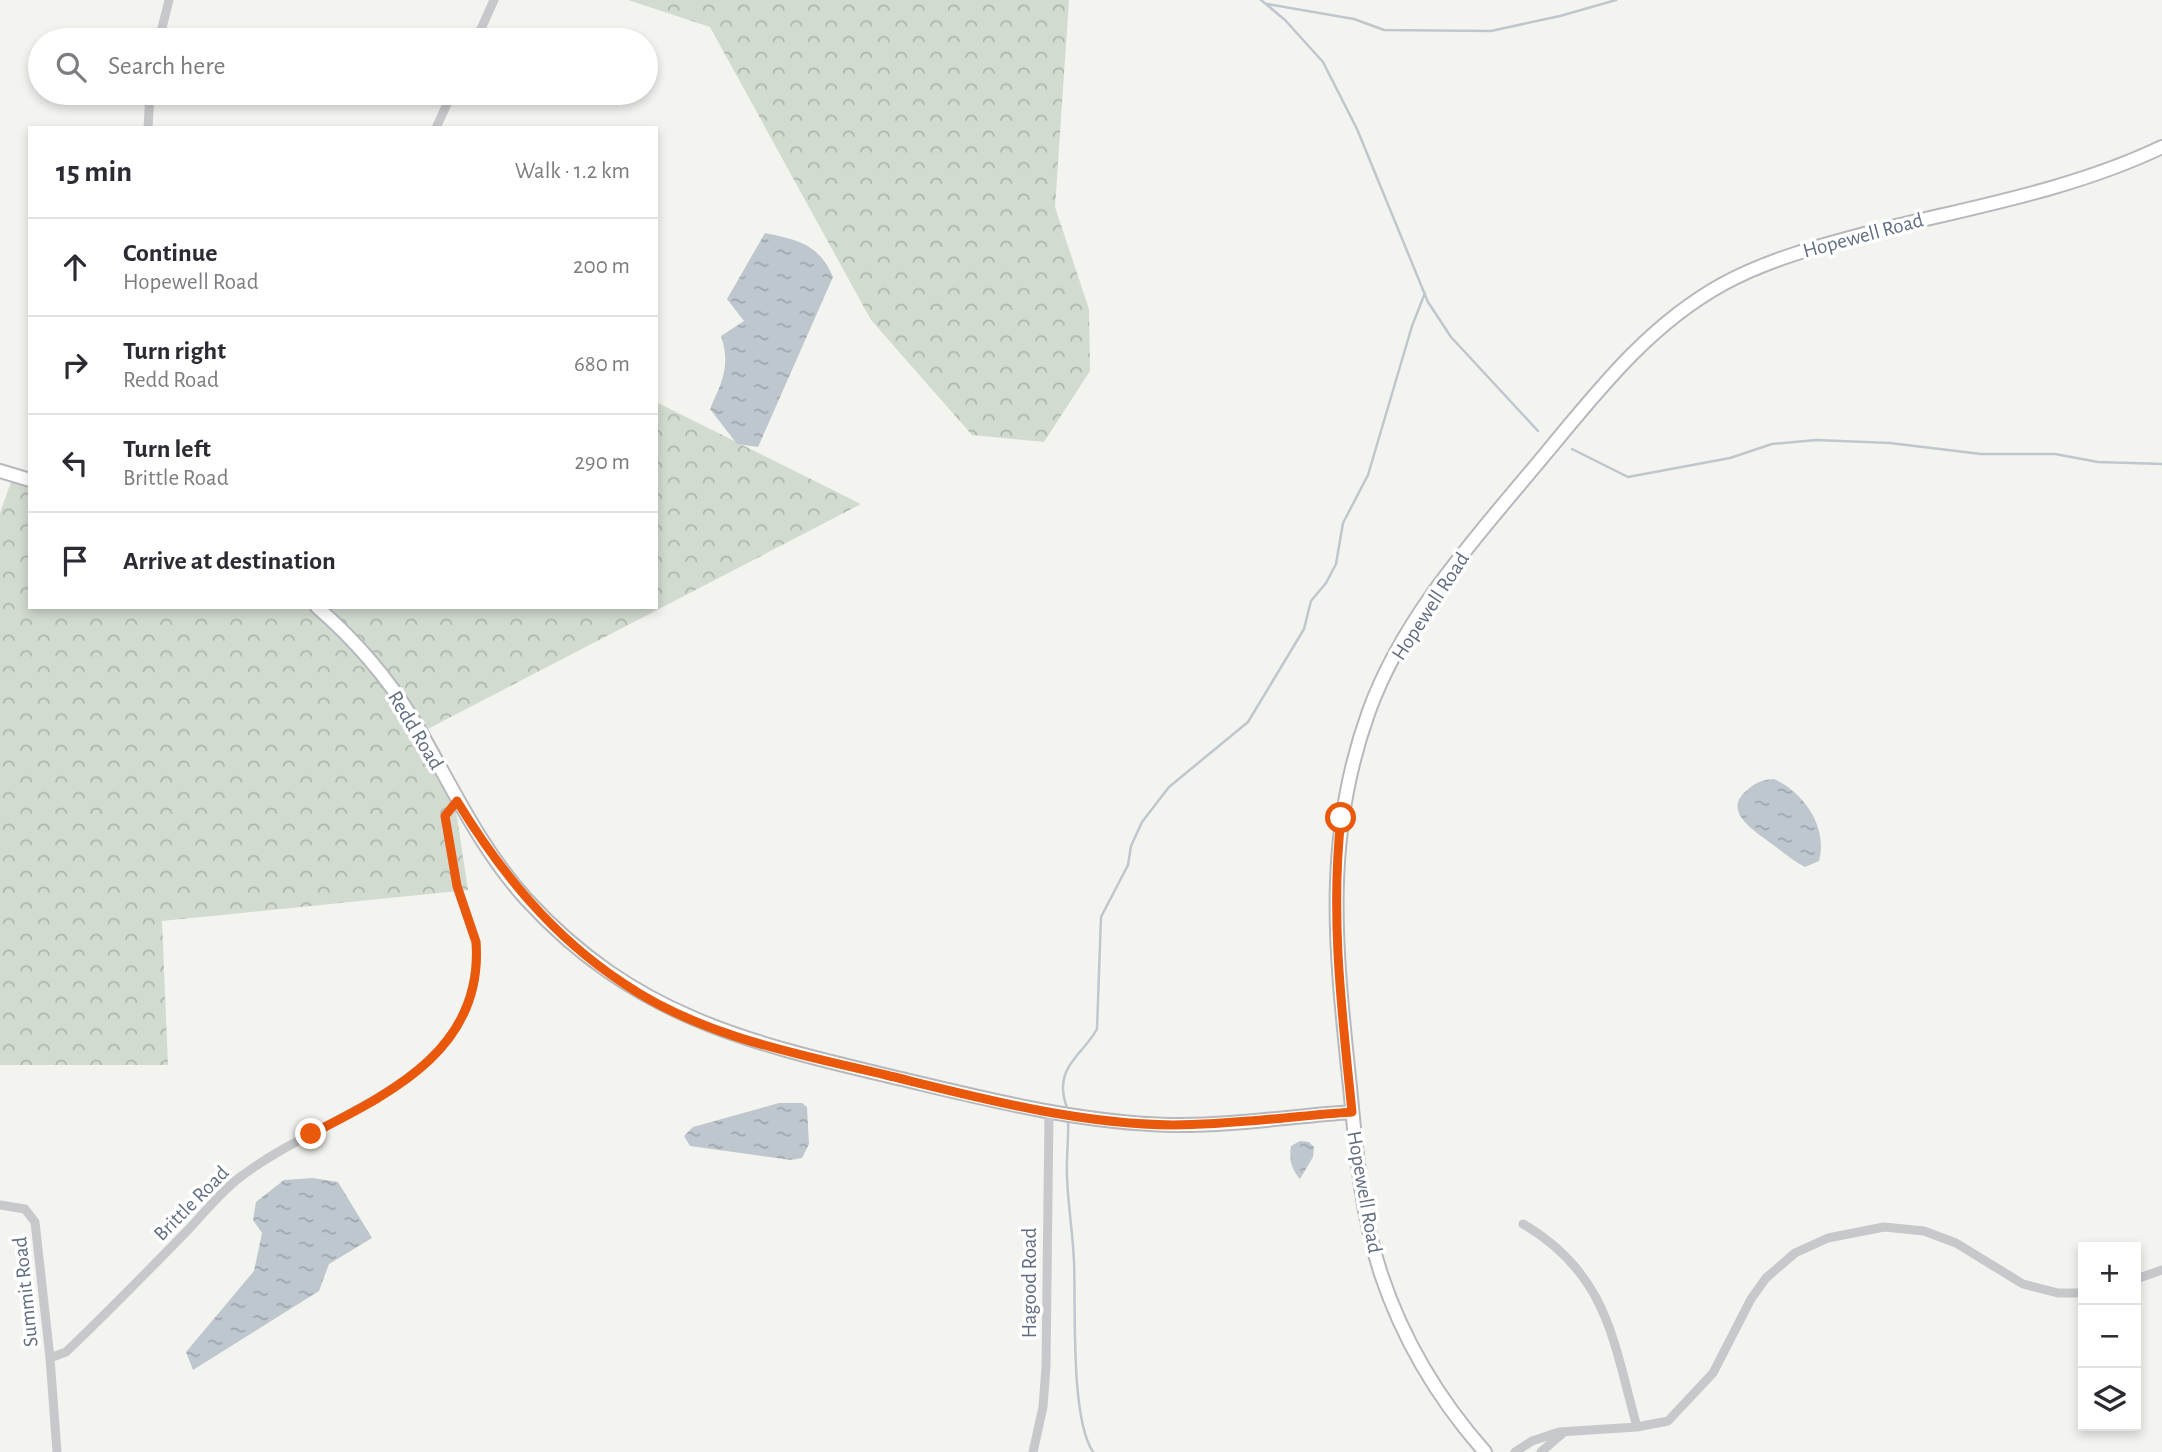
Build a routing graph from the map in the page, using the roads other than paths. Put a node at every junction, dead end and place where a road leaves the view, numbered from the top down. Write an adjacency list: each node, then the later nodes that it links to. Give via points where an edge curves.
1 (169, 0): 3 (street)
2 (494, 0): 4 (street)
3 (162, 28)
4 (481, 28)
5 (149, 105): 7 (street)
6 (447, 105): 8 (street)
7 (148, 126)
8 (437, 126)
9 (2162, 148): 15 (street, Hopewell Road, via 2080,180 1761,265 1679,312 1609,375 1434,592 1399,649 1370,710 1351,772 1335,869 1338,967)
10 (0, 471): 11 (street)
11 (28, 479)
12 (319, 609): 13 (street, Redd Road, via 357,645 398,698)
13 (457, 801): 14 (street, Redd Road, via 487,850 556,930 608,973 662,1005 718,1031 768,1046); 21 (street, Brittle Road, via 445,816 448,848 477,957 471,1000 450,1039 430,1061 365,1107 244,1174 66,1352)
14 (1049, 1112): 15 (street, Redd Road, via 1171,1125); 25 (street, Hagood Road, via 1046,1367)
15 (1352, 1112): 26 (street, Hopewell Road, via 1371,1240 1393,1306 1437,1390)
16 (0, 1205): 21 (street, Summit Road, via 25,1209 35,1222)
17 (1523, 1224): 22 (street, via 1553,1245 1597,1295)
18 (2162, 1270): 19 (street)
19 (2141, 1277)
20 (2078, 1293): 22 (street, via 2023,1284 1956,1243 1924,1231 1884,1227 1828,1238 1795,1253 1766,1278 1713,1373 1677,1414 1659,1424)
21 (50, 1357): 24 (street)
22 (1637, 1427): 23 (street)
23 (1564, 1432): 27 (street, via 1532,1441); 28 (street)
24 (57, 1452)
25 (1033, 1452)
26 (1485, 1452)
27 (1515, 1452)
28 (1541, 1452)

